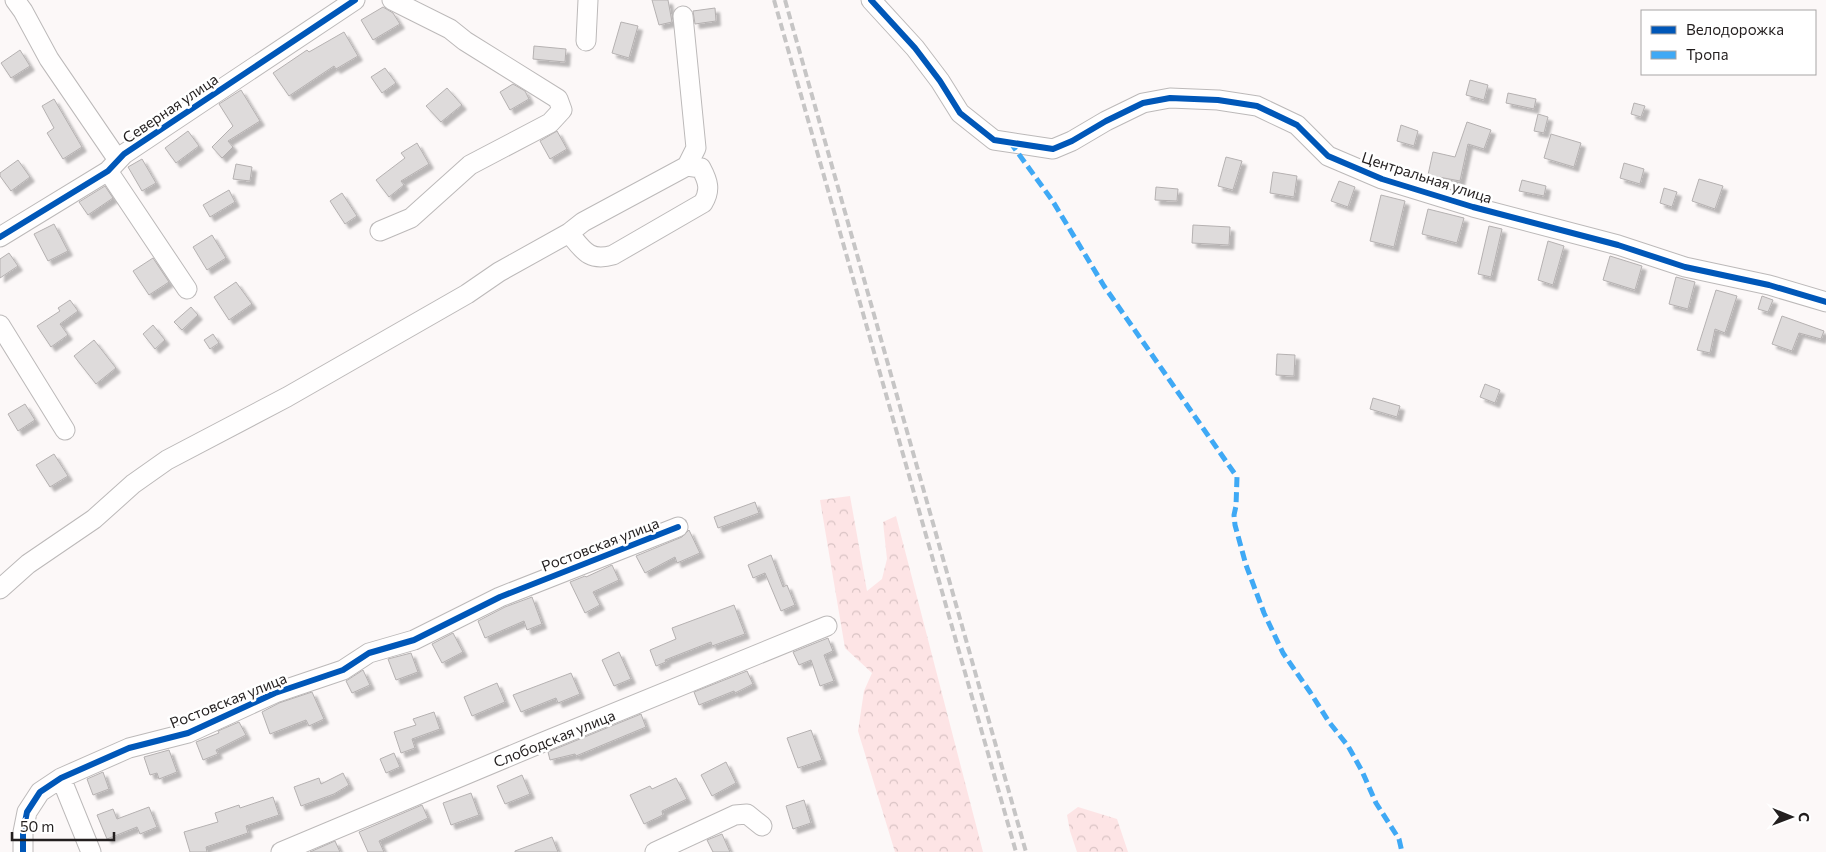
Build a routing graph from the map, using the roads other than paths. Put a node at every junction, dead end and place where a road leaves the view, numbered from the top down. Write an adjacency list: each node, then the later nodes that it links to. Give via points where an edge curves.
1 (15, 0): 8 (street)
2 (355, 0): 8 (street, Северная улица, via 124,154)
3 (392, 0): 10 (street, via 450,29 558,99 562,110 550,123 470,164 410,218)
4 (588, 0): 7 (street)
5 (872, 0): 14 (street, Центральная улица, via 940,80 960,113 994,140 1053,148 1143,102 1170,98 1257,106 1297,125 1328,156 1382,179 1685,267 1769,285)
6 (683, 16): 9 (street, via 696,148)
7 (586, 41)
8 (113, 166): 12 (street, Северная улица); 13 (street)
9 (687, 166): 11 (street, via 583,222); 11 (street, via 701,168 708,180 708,194 703,203 613,255 602,258 587,254)
10 (380, 231)
11 (569, 233): 18 (street, via 330,372 168,460 133,484 94,519 28,564)
12 (0, 237)
13 (187, 289)
14 (1826, 302)
15 (0, 325): 16 (street)
16 (65, 430)
17 (678, 527): 20 (street, Ростовская улица, via 500,597 414,640 369,652 343,670 275,693 188,733 130,748)
18 (0, 589)
19 (827, 626): 24 (street, Слободская улица)
20 (61, 778): 22 (street, Ростовская улица, via 40,792 27,812); 23 (street)
21 (762, 826): 25 (street, via 748,814 735,815)
22 (23, 852)
23 (91, 852)
24 (281, 852)
25 (655, 852)

